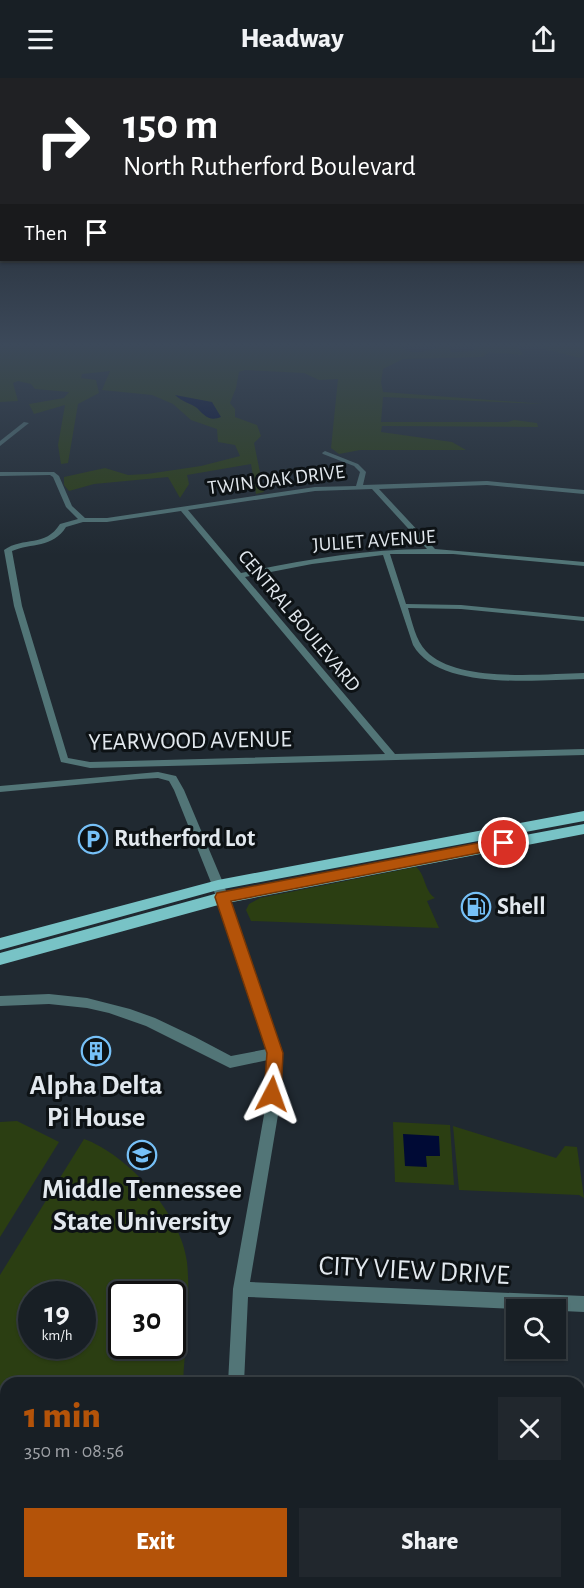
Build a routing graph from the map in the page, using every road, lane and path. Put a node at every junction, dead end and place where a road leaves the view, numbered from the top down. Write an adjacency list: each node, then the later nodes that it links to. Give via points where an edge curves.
1 (26, 423): 2 (street)
2 (0, 444)
3 (325, 453): 6 (street, via 356,465 363,472)
4 (0, 474): 9 (street, via 52,473 69,507)
5 (373, 486): 6 (street, TWIN OAK DRIVE); 7 (street, TWIN OAK DRIVE, via 487,483); 10 (street)
6 (359, 487): 8 (street, TWIN OAK DRIVE, via 315,489)
7 (584, 492)
8 (182, 508): 9 (street, TWIN OAK DRIVE); 13 (street, CENTRAL BOULEVARD)
9 (83, 520): 18 (street, YEARWOOD AVENUE, via 63,526 51,540 17,545 9,550 18,606 64,760 90,765)
10 (433, 551): 11 (street, JULIET AVENUE); 12 (street, JULIET AVENUE)
11 (386, 552): 13 (street, JULIET AVENUE, via 294,563); 14 (street)
12 (584, 564)
13 (240, 576): 18 (street, CENTRAL BOULEVARD)
14 (404, 606): 15 (street, via 461,607); 16 (street, via 420,651 439,667 467,675)
15 (584, 619)
16 (584, 676)
17 (584, 752): 18 (street, YEARWOOD AVENUE)
18 (392, 756)
19 (0, 789): 22 (street, via 140,776 172,778)
20 (584, 816): 22 (main road)
21 (584, 829): 22 (main road)
22 (220, 891): 23 (main road); 24 (main road); 26 (street)
23 (0, 944)
24 (0, 959)
25 (0, 1001): 26 (street, via 65,1000 126,1012 184,1035 230,1062)
26 (275, 1053): 27 (street, via 271,1115)
27 (241, 1289): 28 (street, CITY VIEW DRIVE); 29 (street)
28 (584, 1304)
29 (236, 1377)

